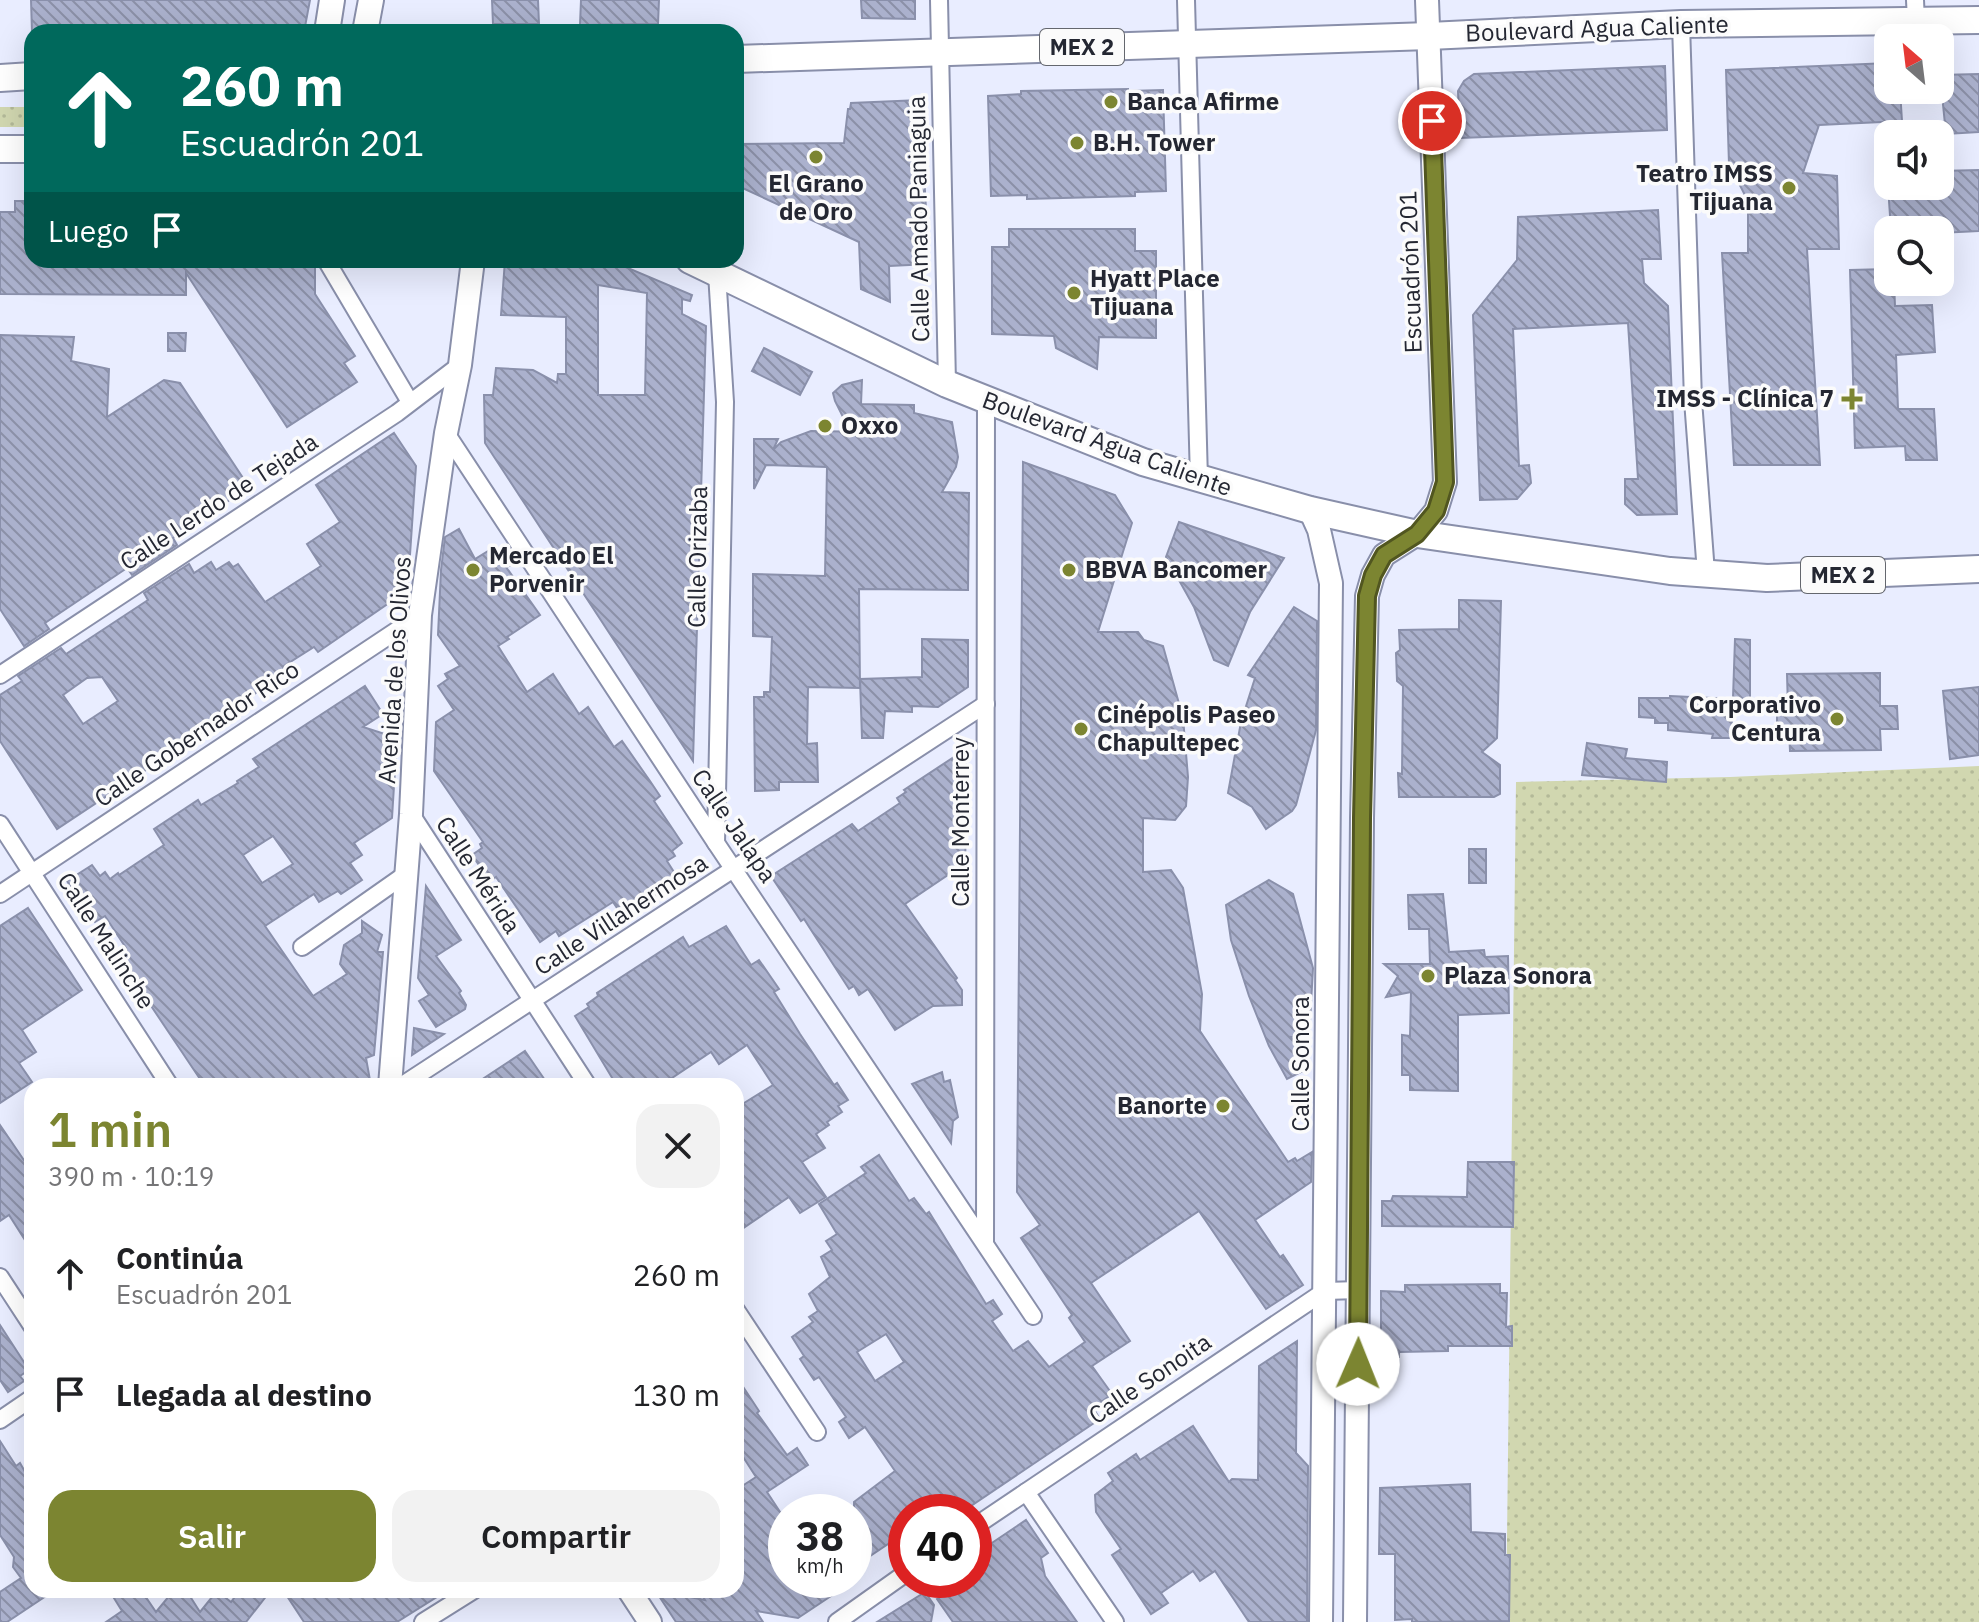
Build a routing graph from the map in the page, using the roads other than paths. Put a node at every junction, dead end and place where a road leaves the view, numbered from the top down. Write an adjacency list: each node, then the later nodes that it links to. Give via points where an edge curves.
1 (332, 0): 8 (main road)
2 (371, 0): 9 (main road)
3 (939, 0): 13 (street, Calle Amado Paniaguia)
4 (1186, 0): 12 (street)
5 (1427, 0): 11 (street, Escuadrón 201)
6 (1916, 11): 7 (main road, Boulevard Agua Caliente / MEX 2); 10 (main road, Boulevard Agua Caliente / MEX 2)
7 (1979, 20)
8 (328, 24)
9 (366, 24)
10 (1681, 24): 11 (main road, Boulevard Agua Caliente / MEX 2); 32 (street, via 1693,400)
11 (1429, 36): 12 (main road, Boulevard Agua Caliente / MEX 2); 30 (street, Escuadrón 201, via 1445,482 1436,511)
12 (1189, 43): 13 (main road, Boulevard Agua Caliente / MEX 2); 28 (street)
13 (940, 52): 14 (main road, Boulevard Agua Caliente / MEX 2); 24 (street, Calle Amado Paniaguia)
14 (744, 59)
15 (24, 76): 16 (main road)
16 (0, 78)
17 (0, 149): 18 (main road)
18 (24, 149)
19 (331, 268): 26 (street)
20 (472, 268): 23 (street, Avenida de los Olivos)
21 (707, 268): 22 (main road, Boulevard Agua Caliente / MEX 2)
22 (717, 273): 24 (main road, Boulevard Agua Caliente / MEX 2); 38 (street, Calle Orizaba, via 725,402)
23 (460, 365): 26 (street, Calle Lerdo de Tejada); 27 (street, Avenida de los Olivos)
24 (947, 384): 25 (main road, Boulevard Agua Caliente / MEX 2)
25 (986, 401): 28 (main road, Boulevard Agua Caliente / MEX 2); 35 (street, Calle Monterrey)
26 (410, 402): 34 (street, Calle Lerdo de Tejada)
27 (446, 433): 33 (street, Avenida de los Olivos); 38 (street, Calle Jalapa)
28 (1199, 480): 29 (main road, Boulevard Agua Caliente / MEX 2)
29 (1310, 510): 30 (main road, Boulevard Agua Caliente / MEX 2); 52 (street, Calle Sonora, via 1331,583)
30 (1417, 534): 32 (main road, Boulevard Agua Caliente / MEX 2); 51 (street, via 1384,555 1367,596)
31 (1979, 569): 32 (main road, Boulevard Agua Caliente / MEX 2, via 1767,578)
32 (1706, 573)
33 (420, 615): 36 (street, Avenida de los Olivos); 40 (street, Calle Gobernador Rico)
34 (0, 675)
35 (986, 704): 39 (street, Calle Villahermosa); 49 (street, Calle Monterrey)
36 (411, 814): 41 (street, Avenida de los Olivos); 44 (street, Calle Mérida)
37 (0, 824): 40 (street, Calle Malinche)
38 (716, 843): 39 (street, Calle Jalapa)
39 (734, 870): 44 (street, Calle Villahermosa); 49 (street, Calle Jalapa)
40 (33, 872): 42 (street, Calle Gobernador Rico); 45 (street, Calle Malinche)
41 (406, 874): 43 (street); 46 (street, Avenida de los Olivos)
42 (0, 894)
43 (302, 947)
44 (532, 1001): 47 (street, Calle Villahermosa); 48 (street, Calle Mérida)
45 (165, 1078)
46 (391, 1078)
47 (413, 1078)
48 (583, 1078)
49 (985, 1244): 54 (street, Calle Jalapa)
50 (0, 1277): 53 (street)
51 (1359, 1290): 52 (street); 69 (street)
52 (1325, 1291): 59 (street, Calle Sonoita); 68 (street, Calle Sonora)
53 (24, 1314)
54 (1033, 1316)
55 (744, 1322): 58 (street)
56 (24, 1404): 57 (street)
57 (0, 1420)
58 (817, 1432)
59 (1026, 1492): 60 (street, Calle Sonoita); 67 (street)
60 (992, 1515)
61 (888, 1586): 66 (street)
62 (461, 1598): 64 (street)
63 (634, 1598): 65 (street)
64 (423, 1622)
65 (650, 1622)
66 (837, 1622)
67 (1115, 1622)
68 (1321, 1622)
69 (1355, 1622)

